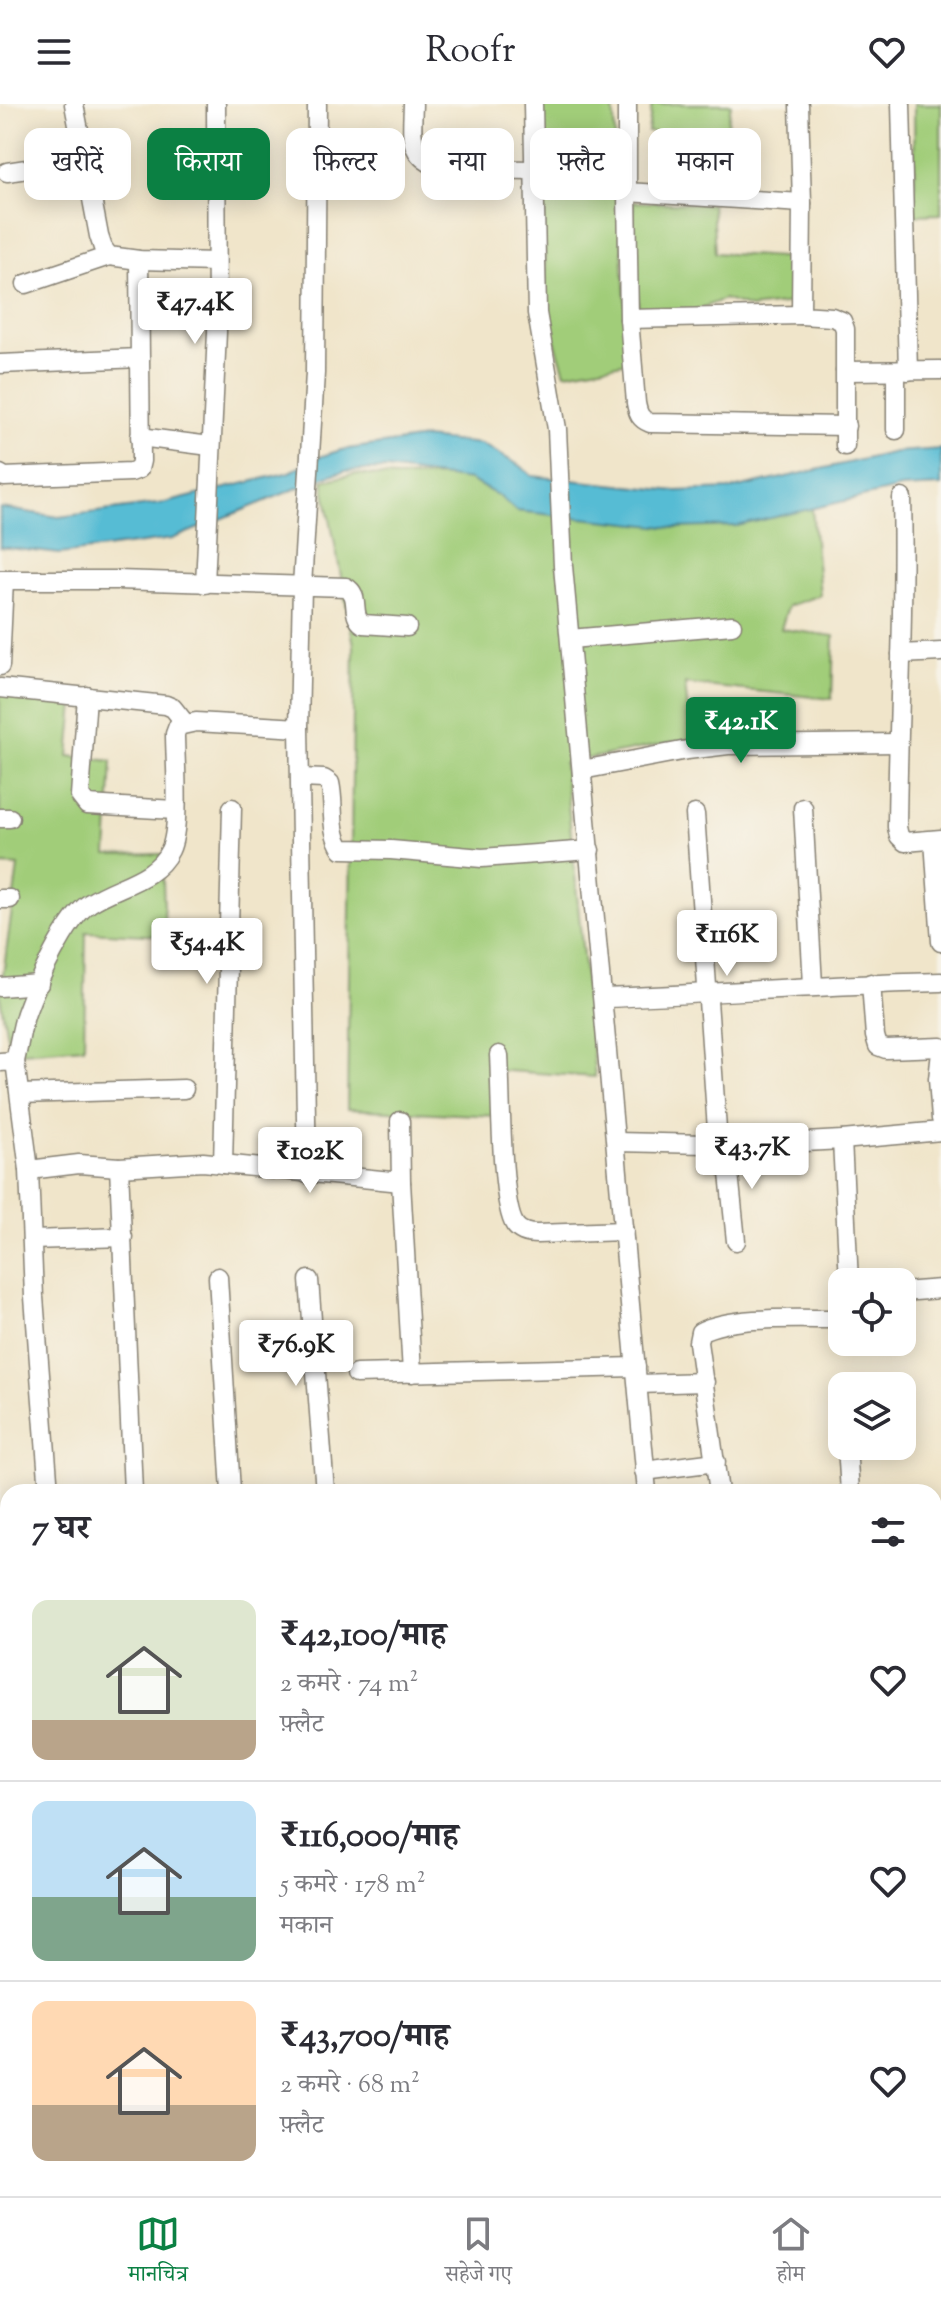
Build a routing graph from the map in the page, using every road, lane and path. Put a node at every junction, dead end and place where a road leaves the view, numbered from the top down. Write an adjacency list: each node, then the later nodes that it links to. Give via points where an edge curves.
1 (74, 104): 9 (street)
2 (216, 104): 22 (street)
3 (317, 104): 40 (street, via 315,373)
4 (413, 104): 13 (street, via 412,142 430,165)
5 (533, 104): 10 (street)
6 (627, 104): 11 (street)
7 (799, 104): 19 (street)
8 (901, 104): 30 (street)
9 (79, 128)
10 (533, 128)
11 (627, 128)
12 (24, 169): 14 (street)
13 (530, 170)
14 (7, 172)
15 (632, 192): 19 (street)
16 (92, 200): 20 (street)
17 (535, 200): 44 (street, via 537,313 559,454)
18 (627, 200): 25 (street)
19 (802, 203): 24 (street)
20 (109, 256): 21 (street); 23 (street)
21 (139, 260): 22 (street); 26 (street)
22 (216, 262): 34 (street)
23 (26, 284)
24 (801, 315): 25 (street); 29 (street, via 842,321)
25 (629, 319): 31 (street, via 636,403 643,420)
26 (140, 358): 27 (street); 33 (street)
27 (0, 364)
28 (941, 370): 30 (street)
29 (845, 371): 30 (street); 31 (street)
30 (902, 371): 32 (street)
31 (846, 426): 35 (street)
32 (896, 430)
33 (140, 437): 34 (street); 36 (street, via 139,469 131,472)
34 (210, 446): 39 (street)
35 (845, 446)
36 (0, 474)
37 (902, 498): 46 (street)
38 (2, 580): 39 (street); 43 (street)
39 (205, 584): 40 (street)
40 (302, 586): 42 (street, via 346,587 352,590 357,620 363,624); 51 (street)
41 (732, 625): 44 (street)
42 (407, 627)
43 (1, 637): 47 (street)
44 (570, 639): 53 (street)
45 (941, 652): 46 (street)
46 (901, 654): 52 (street)
47 (0, 666)
48 (0, 688): 49 (street)
49 (87, 696): 50 (street, via 166,705); 57 (street, via 82,802)
50 (185, 723): 51 (street); 57 (street, via 175,734)
51 (299, 728): 54 (street)
52 (898, 743): 53 (street, via 728,745); 59 (street, via 899,836 905,842)
53 (582, 770): 60 (street)
54 (300, 778): 60 (street, via 330,783 342,849 482,858); 83 (street)
55 (232, 808): 80 (street)
56 (803, 808): 65 (street)
57 (175, 810): 64 (street, via 172,848 162,864 81,910)
58 (695, 814): 67 (street)
59 (938, 840): 61 (street)
60 (590, 850): 68 (street)
61 (941, 942)
62 (941, 982): 63 (street)
63 (871, 983): 65 (street); 69 (street, via 878,1046)
64 (39, 984): 66 (street); 71 (street)
65 (813, 985): 67 (street)
66 (0, 987)
67 (707, 994): 68 (street); 79 (street)
68 (603, 998): 78 (street)
69 (941, 1050): 74 (street)
70 (499, 1055): 85 (street, via 504,1168 517,1228 537,1234)
71 (7, 1061): 73 (street)
72 (184, 1089): 73 (street)
73 (20, 1094): 82 (street)
74 (941, 1119)
75 (400, 1121): 84 (street)
76 (941, 1131): 77 (street)
77 (842, 1140): 79 (street); 89 (street)
78 (616, 1142): 79 (street); 85 (street)
79 (722, 1144): 88 (street)
80 (223, 1164): 81 (street); 83 (street)
81 (119, 1167): 82 (street, via 79,1164); 86 (street)
82 (29, 1170): 87 (street)
83 (307, 1174): 84 (street)
84 (401, 1182): 95 (street)
85 (624, 1231): 97 (street)
86 (123, 1237): 87 (street); 103 (street)
87 (32, 1240): 102 (street)
88 (736, 1241)
89 (848, 1268)
90 (218, 1277): 104 (street)
91 (309, 1280): 105 (street)
92 (941, 1289): 93 (street)
93 (916, 1291)
94 (828, 1319): 98 (street, via 709,1327 700,1332 698,1342)
95 (412, 1373): 96 (street); 97 (street)
96 (356, 1374)
97 (637, 1376): 98 (street); 101 (street)
98 (705, 1382): 100 (street)
99 (848, 1460): 108 (street)
100 (716, 1462): 101 (street); 107 (street)
101 (644, 1471): 106 (street)
102 (48, 1484)
103 (133, 1484)
104 (231, 1484)
105 (324, 1484)
106 (646, 1484)
107 (718, 1484)
108 (849, 1484)

